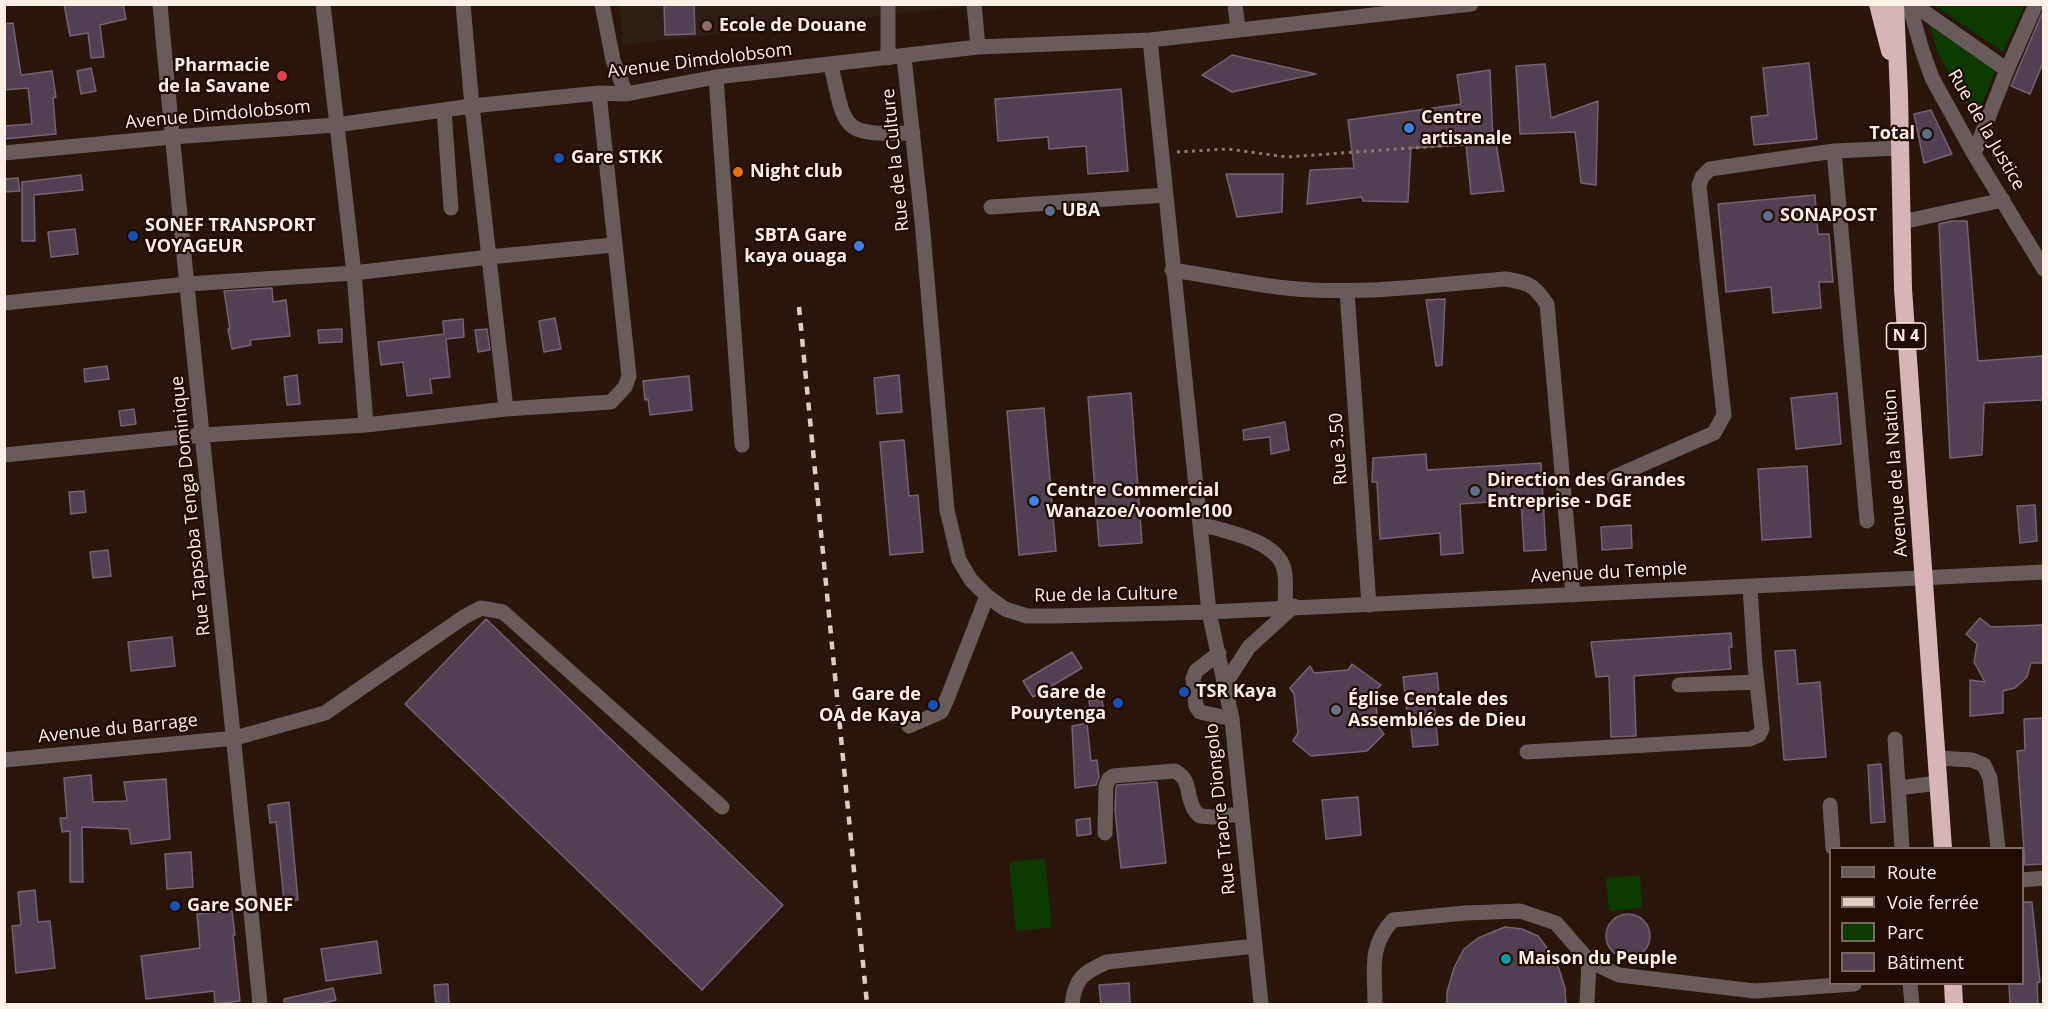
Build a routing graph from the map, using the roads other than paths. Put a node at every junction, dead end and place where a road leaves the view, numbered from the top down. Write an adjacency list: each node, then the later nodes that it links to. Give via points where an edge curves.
1 (160, 4): 28 (street, Rue Tapsoba Tenga Dominique)
2 (323, 4): 26 (street)
3 (463, 4): 24 (street)
4 (602, 4): 22 (street, via 613,60)
5 (888, 4): 17 (street)
6 (974, 4): 15 (street)
7 (1235, 4): 13 (street)
8 (1471, 4): 13 (street, Avenue Dimdolobsom)
9 (1878, 4): 23 (highway, Avenue de la Nation / N 4)
10 (1895, 4): 23 (highway, Avenue de la Nation / N 4)
11 (1911, 4): 19 (street); 32 (street, Rue de la Justice, via 1932,78)
12 (2036, 4): 19 (street)
13 (1238, 29): 14 (street, Avenue Dimdolobsom)
14 (1150, 40): 15 (street, Avenue Dimdolobsom); 33 (street)
15 (978, 47): 16 (street, Avenue Dimdolobsom)
16 (904, 57): 17 (street, Avenue Dimdolobsom); 27 (street, Rue de la Culture)
17 (888, 58): 18 (street, Avenue Dimdolobsom)
18 (831, 65): 20 (street, Avenue Dimdolobsom); 27 (street, via 842,115 850,126 875,134)
19 (2007, 70): 32 (street)
20 (717, 77): 22 (street, Avenue Dimdolobsom); 49 (street)
21 (599, 93): 22 (street, Avenue Dimdolobsom); 24 (street, Avenue Dimdolobsom); 38 (street)
22 (626, 94)
23 (1899, 94): 29 (highway, Avenue de la Nation / N 4)
24 (472, 106): 25 (street, Avenue Dimdolobsom); 39 (street)
25 (444, 110): 26 (street, Avenue Dimdolobsom); 36 (street)
26 (336, 125): 28 (street, Avenue Dimdolobsom); 42 (street)
27 (913, 133): 58 (street, Rue de la Culture, via 947,510 959,560)
28 (172, 137): 31 (street, Avenue Dimdolobsom); 43 (street, Rue Tapsoba Tenga Dominique)
29 (1899, 148): 30 (street); 37 (highway, Avenue de la Nation / N 4)
30 (1834, 151): 51 (street, via 1710,169 1702,177 1699,186 1724,415 1714,434); 52 (street)
31 (4, 153)
32 (1974, 154): 34 (street, Rue de la Justice)
33 (1166, 195): 35 (street); 41 (street)
34 (2003, 200): 37 (street); 40 (street, Rue de la Justice)
35 (991, 207)
36 (451, 208)
37 (1902, 222): 55 (highway, Avenue de la Nation / N 4, via 1903,290)
38 (615, 245): 39 (street); 46 (street, via 629,376 621,394 611,402)
39 (489, 256): 42 (street); 46 (street)
40 (2043, 269)
41 (1173, 270): 44 (street, via 1286,288); 53 (street)
42 (354, 273): 43 (street); 47 (street)
43 (188, 284): 45 (street); 48 (street, Rue Tapsoba Tenga Dominique)
44 (1347, 291): 57 (street, via 1506,279 1527,282 1547,304); 59 (street, Rue 3.50)
45 (4, 303)
46 (506, 409): 47 (street)
47 (366, 425): 48 (street)
48 (203, 435): 50 (street); 68 (street, Rue Tapsoba Tenga Dominique)
49 (742, 445)
50 (4, 455)
51 (1614, 477)
52 (1867, 521)
53 (1200, 524): 60 (street, via 1253,539 1278,558 1284,569); 61 (street)
54 (2043, 572): 55 (street, Avenue du Temple)
55 (1925, 579): 56 (street, Avenue du Temple); 71 (highway, Avenue de la Nation / N 4)
56 (1750, 586): 57 (street, Avenue du Temple); 63 (street)
57 (1573, 594): 59 (street, Avenue du Temple)
58 (987, 596): 61 (street, Rue de la Culture, via 1005,609 1027,616); 67 (street, via 941,712)
59 (1369, 605): 60 (street, Avenue du Temple)
60 (1290, 607): 61 (street, Avenue du Temple); 64 (street, via 1249,647)
61 (1209, 612): 62 (street, Rue Traore Diongolo)
62 (1219, 653): 64 (street, Rue Traore Diongolo); 66 (street, via 1196,671 1196,706 1200,712)
63 (1757, 682): 65 (street); 70 (street, via 1762,729 1750,739)
64 (1225, 684): 66 (street, Rue Traore Diongolo)
65 (1679, 685)
66 (1232, 718): 77 (street, Rue Traore Diongolo)
67 (909, 726)
68 (235, 738): 72 (street, Avenue du Barrage); 76 (street, Avenue du Barrage, via 325,713 481,608 503,612); 91 (street, Rue Tapsoba Tenga Dominique)
69 (1895, 739): 74 (street)
70 (1527, 752)
71 (1937, 758): 73 (highway, Avenue de la Nation / N 4); 82 (street, via 1972,760 1984,765 1990,777)
72 (4, 760)
73 (1939, 783): 74 (street); 81 (highway, Avenue de la Nation / N 4)
74 (1898, 788): 80 (street)
75 (1830, 805): 79 (street)
76 (722, 807)
77 (1242, 814): 78 (street, via 1200,816 1182,775 1175,771 1113,776 1107,786); 85 (street, Rue Traore Diongolo)
78 (1105, 833)
79 (1833, 847)
80 (1902, 847)
81 (1943, 847)
82 (1998, 847)
83 (2043, 878): 84 (street)
84 (2024, 880)
85 (1255, 946): 92 (street, via 1107,962 1086,971 1074,988); 93 (street, Rue Traore Diongolo)
86 (1589, 961): 90 (street, via 1618,975); 94 (street, via 1556,923 1520,911 1392,920 1382,931 1374,951); 95 (street)
87 (1840, 985): 90 (street)
88 (1910, 985): 96 (street)
89 (1953, 985): 97 (highway)
90 (1753, 998)
91 (260, 1005)
92 (1072, 1005)
93 (1261, 1005)
94 (1375, 1005)
95 (1587, 1005)
96 (1912, 1005)
97 (1954, 1005)

